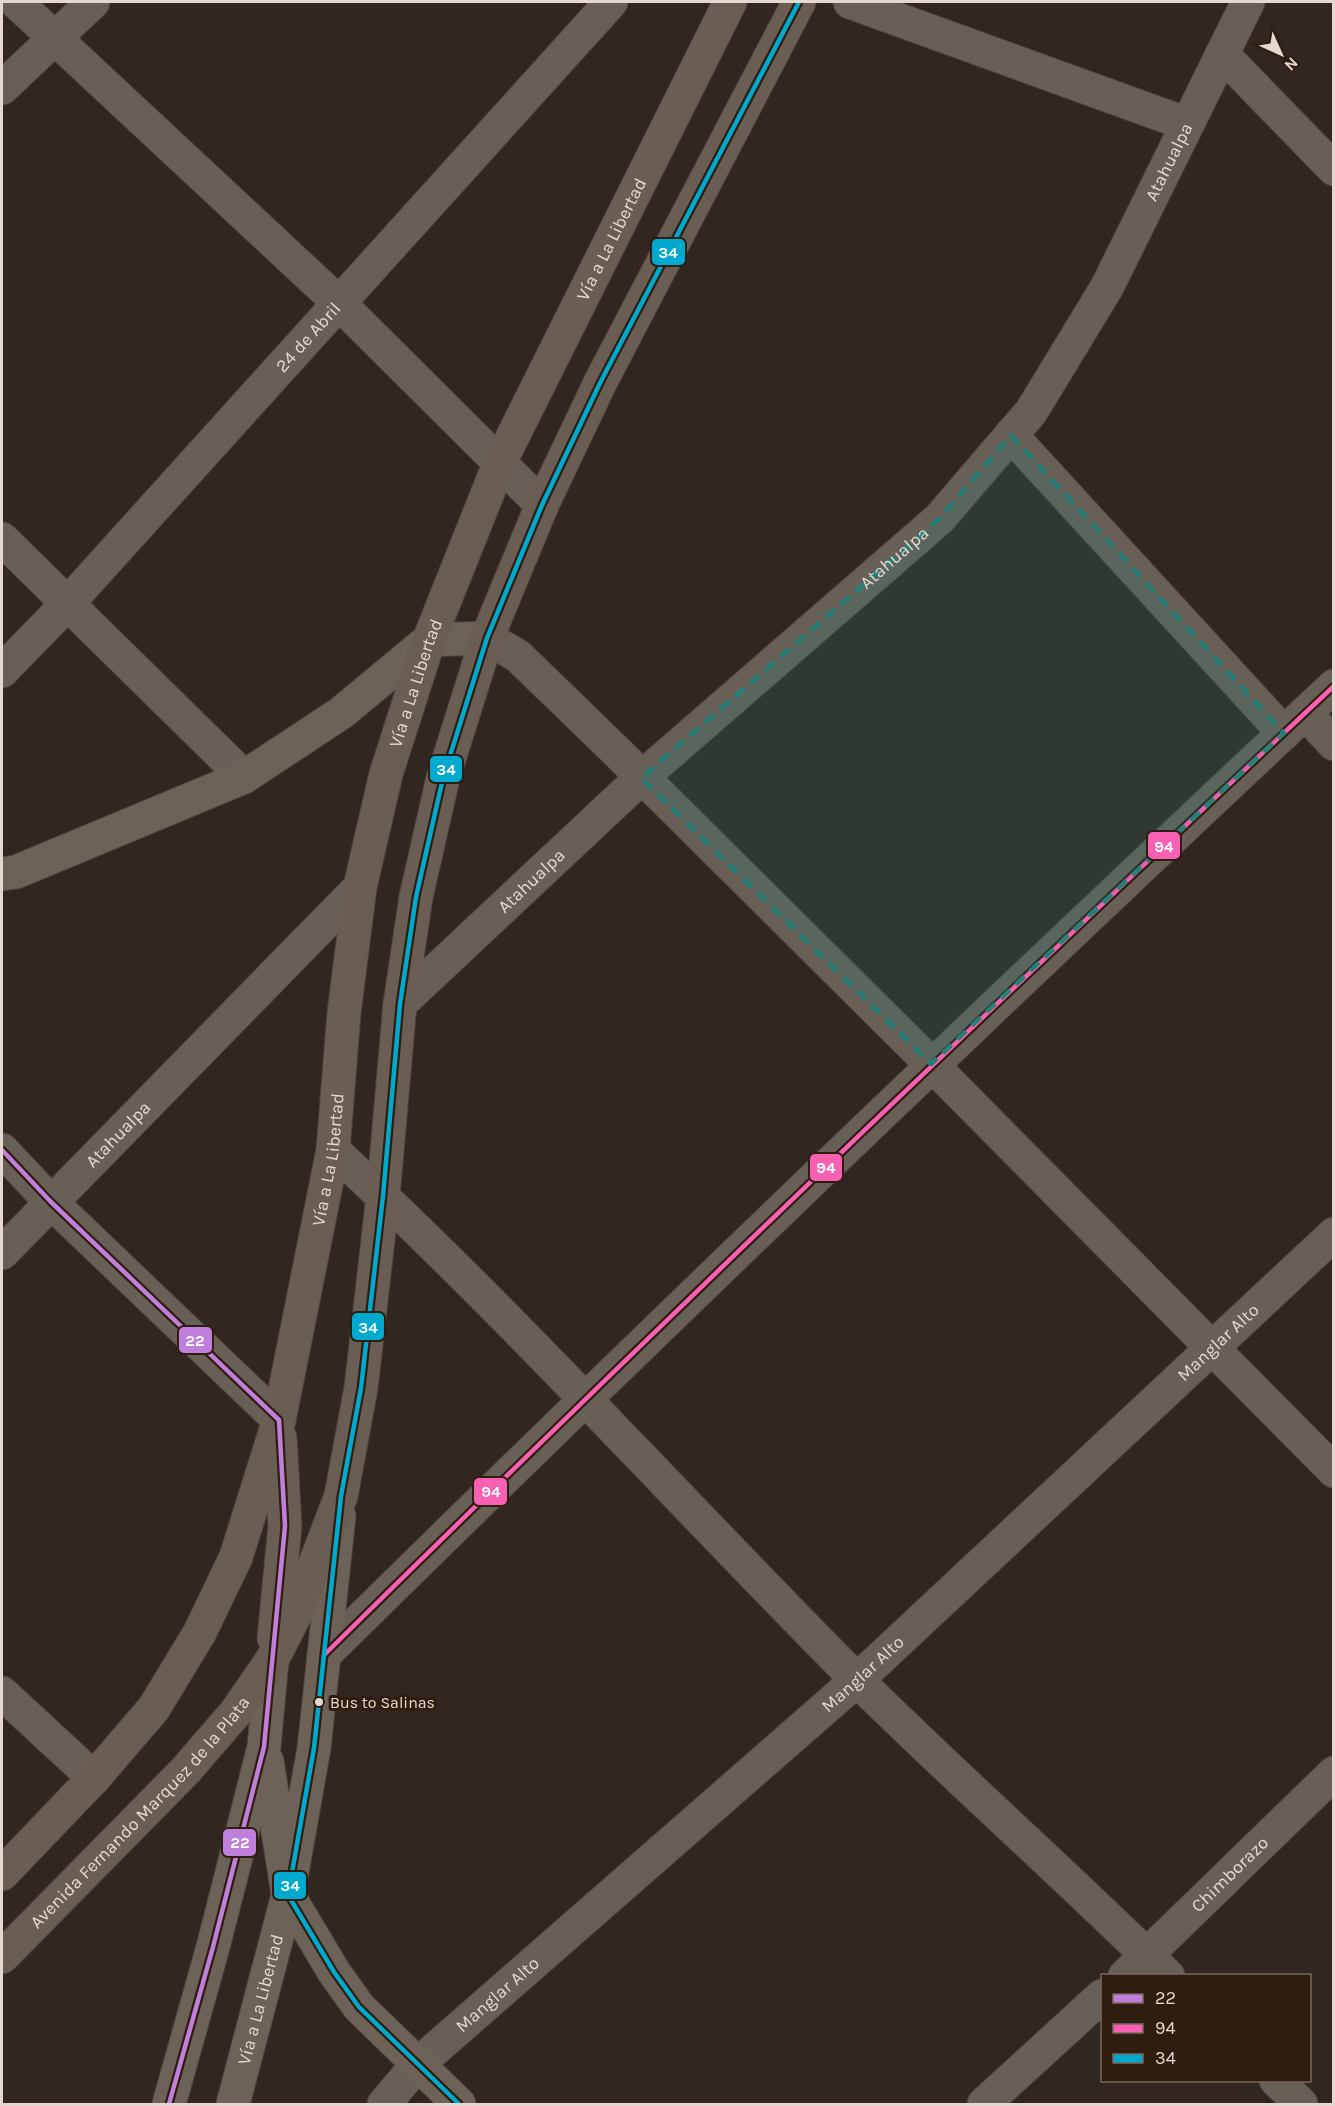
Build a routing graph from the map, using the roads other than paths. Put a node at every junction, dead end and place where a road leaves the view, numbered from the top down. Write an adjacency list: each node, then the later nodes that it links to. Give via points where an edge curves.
1 (16, 2): 8 (street)
2 (93, 2): 8 (street)
3 (611, 2): 13 (street, 24 de Abril)
4 (730, 2): 15 (main road, Vía a La Libertad)
5 (799, 2): 16 (main road, Vía a La Libertad, via 601,381)
6 (850, 2): 11 (street)
7 (1248, 2): 9 (street, Atahualpa)
8 (54, 38): 10 (street); 13 (street)
9 (1222, 54): 11 (street, Atahualpa); 12 (street)
10 (2, 88)
11 (1187, 124): 14 (street, Atahualpa, via 1107,287 1031,412)
12 (1334, 169)
13 (338, 302): 15 (street); 18 (street, 24 de Abril)
14 (1011, 435): 23 (street); 26 (street, Atahualpa, via 940,518)
15 (500, 462): 16 (street); 20 (main road, Vía a La Libertad)
16 (542, 505): 19 (main road, Vía a La Libertad)
17 (2, 539): 18 (street)
18 (68, 603): 21 (street, 24 de Abril); 25 (street)
19 (487, 638): 20 (main road); 26 (street, via 518,656); 29 (main road, Vía a La Libertad, via 443,778 416,897)
20 (429, 640): 25 (main road, via 341,713); 28 (main road, Vía a La Libertad, via 386,774)
21 (2, 671)
22 (1334, 686): 23 (street)
23 (1294, 723): 24 (street); 30 (street)
24 (1334, 744)
25 (244, 777): 27 (main road, via 16,872)
26 (641, 778): 29 (street, Atahualpa); 30 (street)
27 (2, 874)
28 (360, 887): 32 (main road, Vía a La Libertad, via 344,1013); 34 (street, Atahualpa)
29 (400, 1004): 33 (main road, Vía a La Libertad)
30 (931, 1064): 37 (street); 38 (street)
31 (2, 1150): 34 (street)
32 (333, 1150): 33 (street); 39 (main road, Vía a La Libertad)
33 (383, 1196): 38 (street); 41 (main road, Vía a La Libertad, via 361,1388)
34 (51, 1202): 36 (street, Atahualpa); 39 (street)
35 (1334, 1234): 37 (street, Manglar Alto)
36 (2, 1253)
37 (1212, 1348): 40 (street); 44 (street, Manglar Alto)
38 (584, 1398): 42 (street); 44 (street)
39 (279, 1420): 43 (main road, via 285,1526); 48 (main road, via 236,1557 200,1632 154,1708)
40 (1334, 1471)
41 (341, 1496): 42 (main road, Vía a La Libertad); 43 (main road, Avenida Fernando Marquez de la Plata, via 296,1613)
42 (324, 1655): 50 (main road, Vía a La Libertad, via 314,1748)
43 (272, 1660): 46 (main road, Vía a La Libertad); 51 (main road, Avenida Fernando Marquez de la Plata, via 236,1712 186,1770)
44 (857, 1680): 52 (street); 54 (street, Manglar Alto)
45 (2, 1693): 48 (street)
46 (264, 1747): 50 (main road, Vía a La Libertad); 56 (main road, Vía a La Libertad)
47 (1334, 1773): 52 (street, Chimborazo)
48 (94, 1778): 49 (main road)
49 (2, 1874)
50 (288, 1895): 54 (main road, Vía a La Libertad, via 359,2007); 57 (main road, Vía a La Libertad)
51 (2, 1957)
52 (1147, 1969)
53 (1101, 1997): 60 (street)
54 (418, 2064): 58 (street, Manglar Alto); 59 (main road, Vía a La Libertad)
55 (1278, 2082): 61 (street)
56 (169, 2104)
57 (233, 2104)
58 (384, 2104)
59 (459, 2104)
60 (984, 2104)
61 (1301, 2104)

